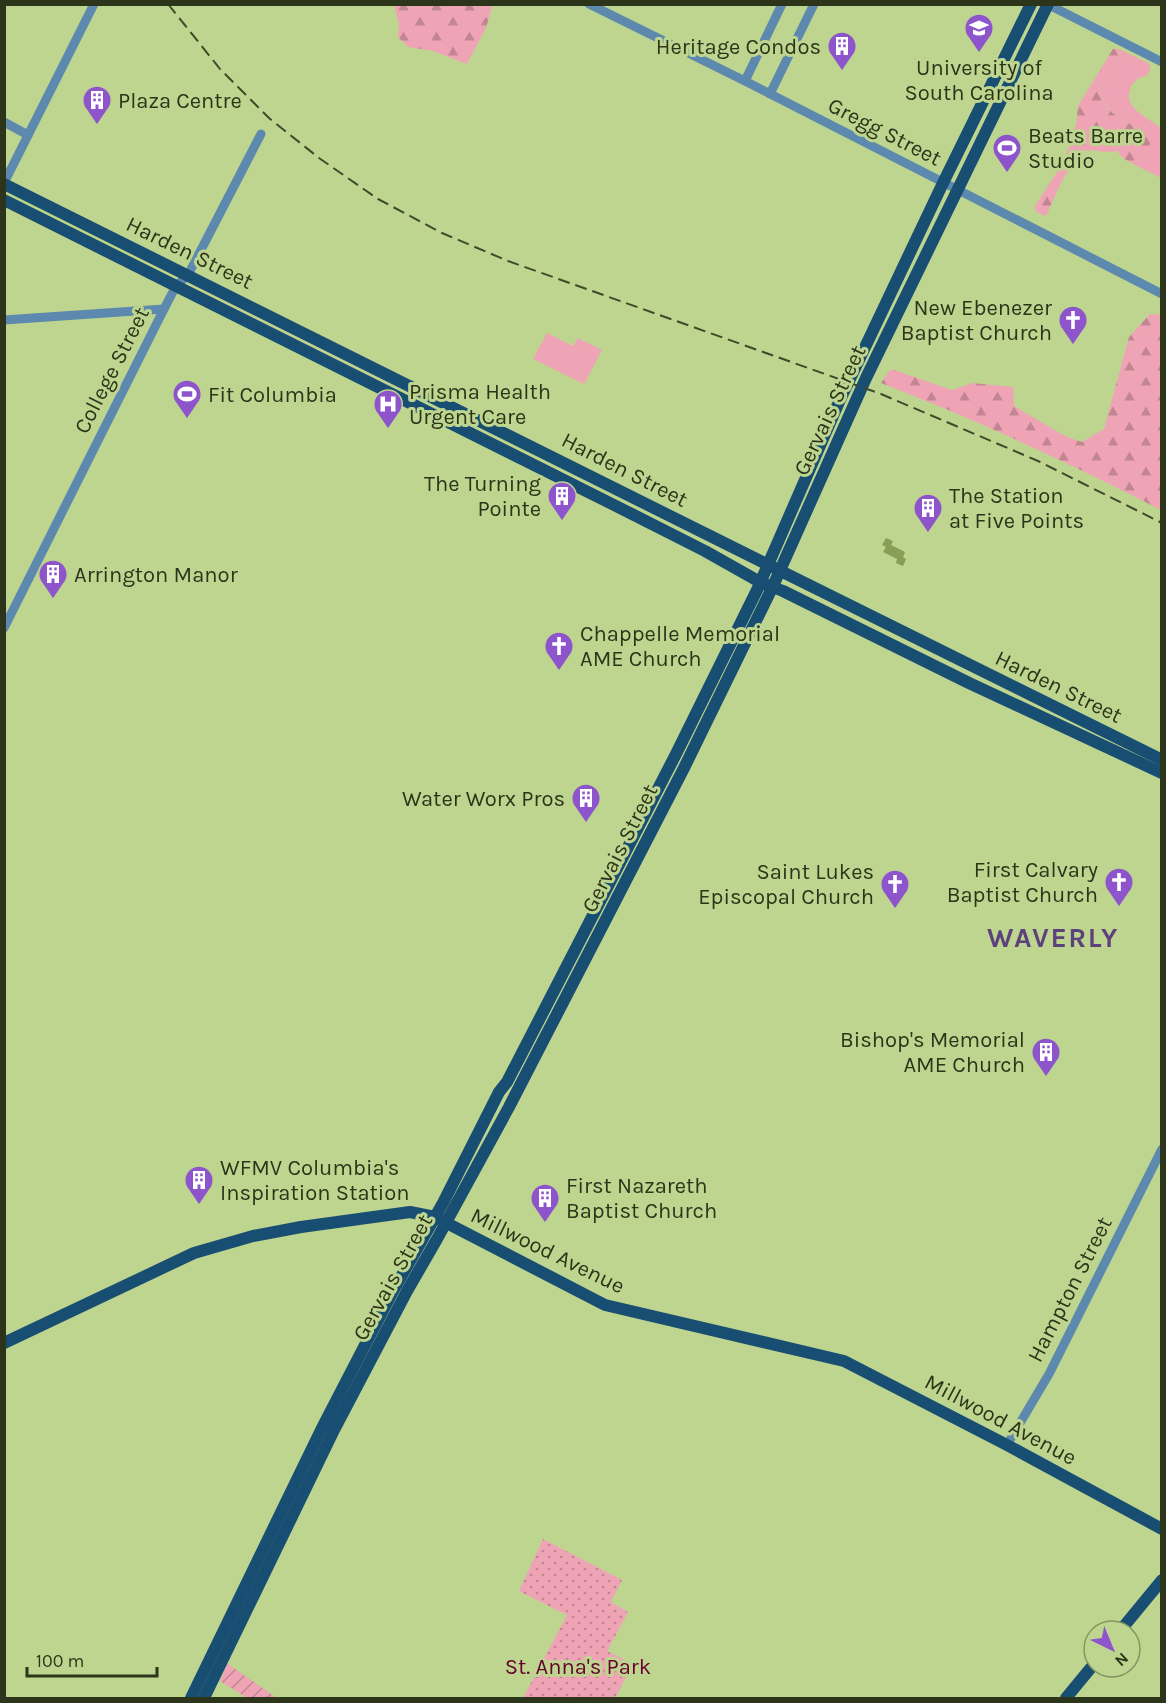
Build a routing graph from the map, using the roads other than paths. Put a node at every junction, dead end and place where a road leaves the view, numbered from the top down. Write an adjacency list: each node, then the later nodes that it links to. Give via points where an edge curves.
1 (94, 4): 12 (street)
2 (589, 4): 8 (street, Gregg Street)
3 (782, 4): 8 (street)
4 (814, 4): 9 (street)
5 (1031, 4): 14 (main road, Gervais Street)
6 (1048, 5): 7 (street); 15 (main road, Gervais Street)
7 (1161, 62)
8 (745, 81): 9 (street, Gregg Street)
9 (770, 94): 14 (street, Gregg Street)
10 (4, 122): 12 (street)
11 (261, 134): 17 (street, College Street)
12 (28, 135): 13 (street)
13 (4, 183): 17 (main road, Harden Street)
14 (943, 183): 15 (street, Gregg Street); 22 (main road, Gervais Street)
15 (957, 190): 19 (street, Gregg Street); 23 (main road, Gervais Street)
16 (4, 201): 18 (main road, Harden Street)
17 (188, 274): 18 (street, College Street); 22 (main road, Harden Street)
18 (176, 286): 20 (street, College Street); 24 (main road, Harden Street, via 602,498)
19 (1161, 294)
20 (164, 309): 21 (street); 26 (street, College Street)
21 (4, 320)
22 (767, 565): 23 (main road, Harden Street); 24 (main road, Gervais Street)
23 (779, 571): 25 (main road, Gervais Street); 27 (main road, Harden Street)
24 (760, 582): 25 (main road, Harden Street); 30 (main road, Gervais Street)
25 (773, 586): 28 (main road, Harden Street); 30 (main road, Gervais Street, via 600,933)
26 (4, 628)
27 (1161, 760)
28 (1161, 773)
29 (1161, 1149): 32 (street, Hampton Street, via 1049,1374)
30 (441, 1220): 31 (main road, Millwood Avenue, via 410,1212 253,1236 194,1253); 32 (main road, Millwood Avenue, via 605,1305 844,1361); 37 (main road, Gervais Street, via 393,1291); 38 (main road, Gervais Street)
31 (4, 1343)
32 (1007, 1445): 33 (main road, Millwood Avenue)
33 (1161, 1530)
34 (1161, 1580): 35 (main road)
35 (1130, 1619)
36 (1082, 1679): 39 (main road)
37 (191, 1698)
38 (204, 1698)
39 (1066, 1698)

